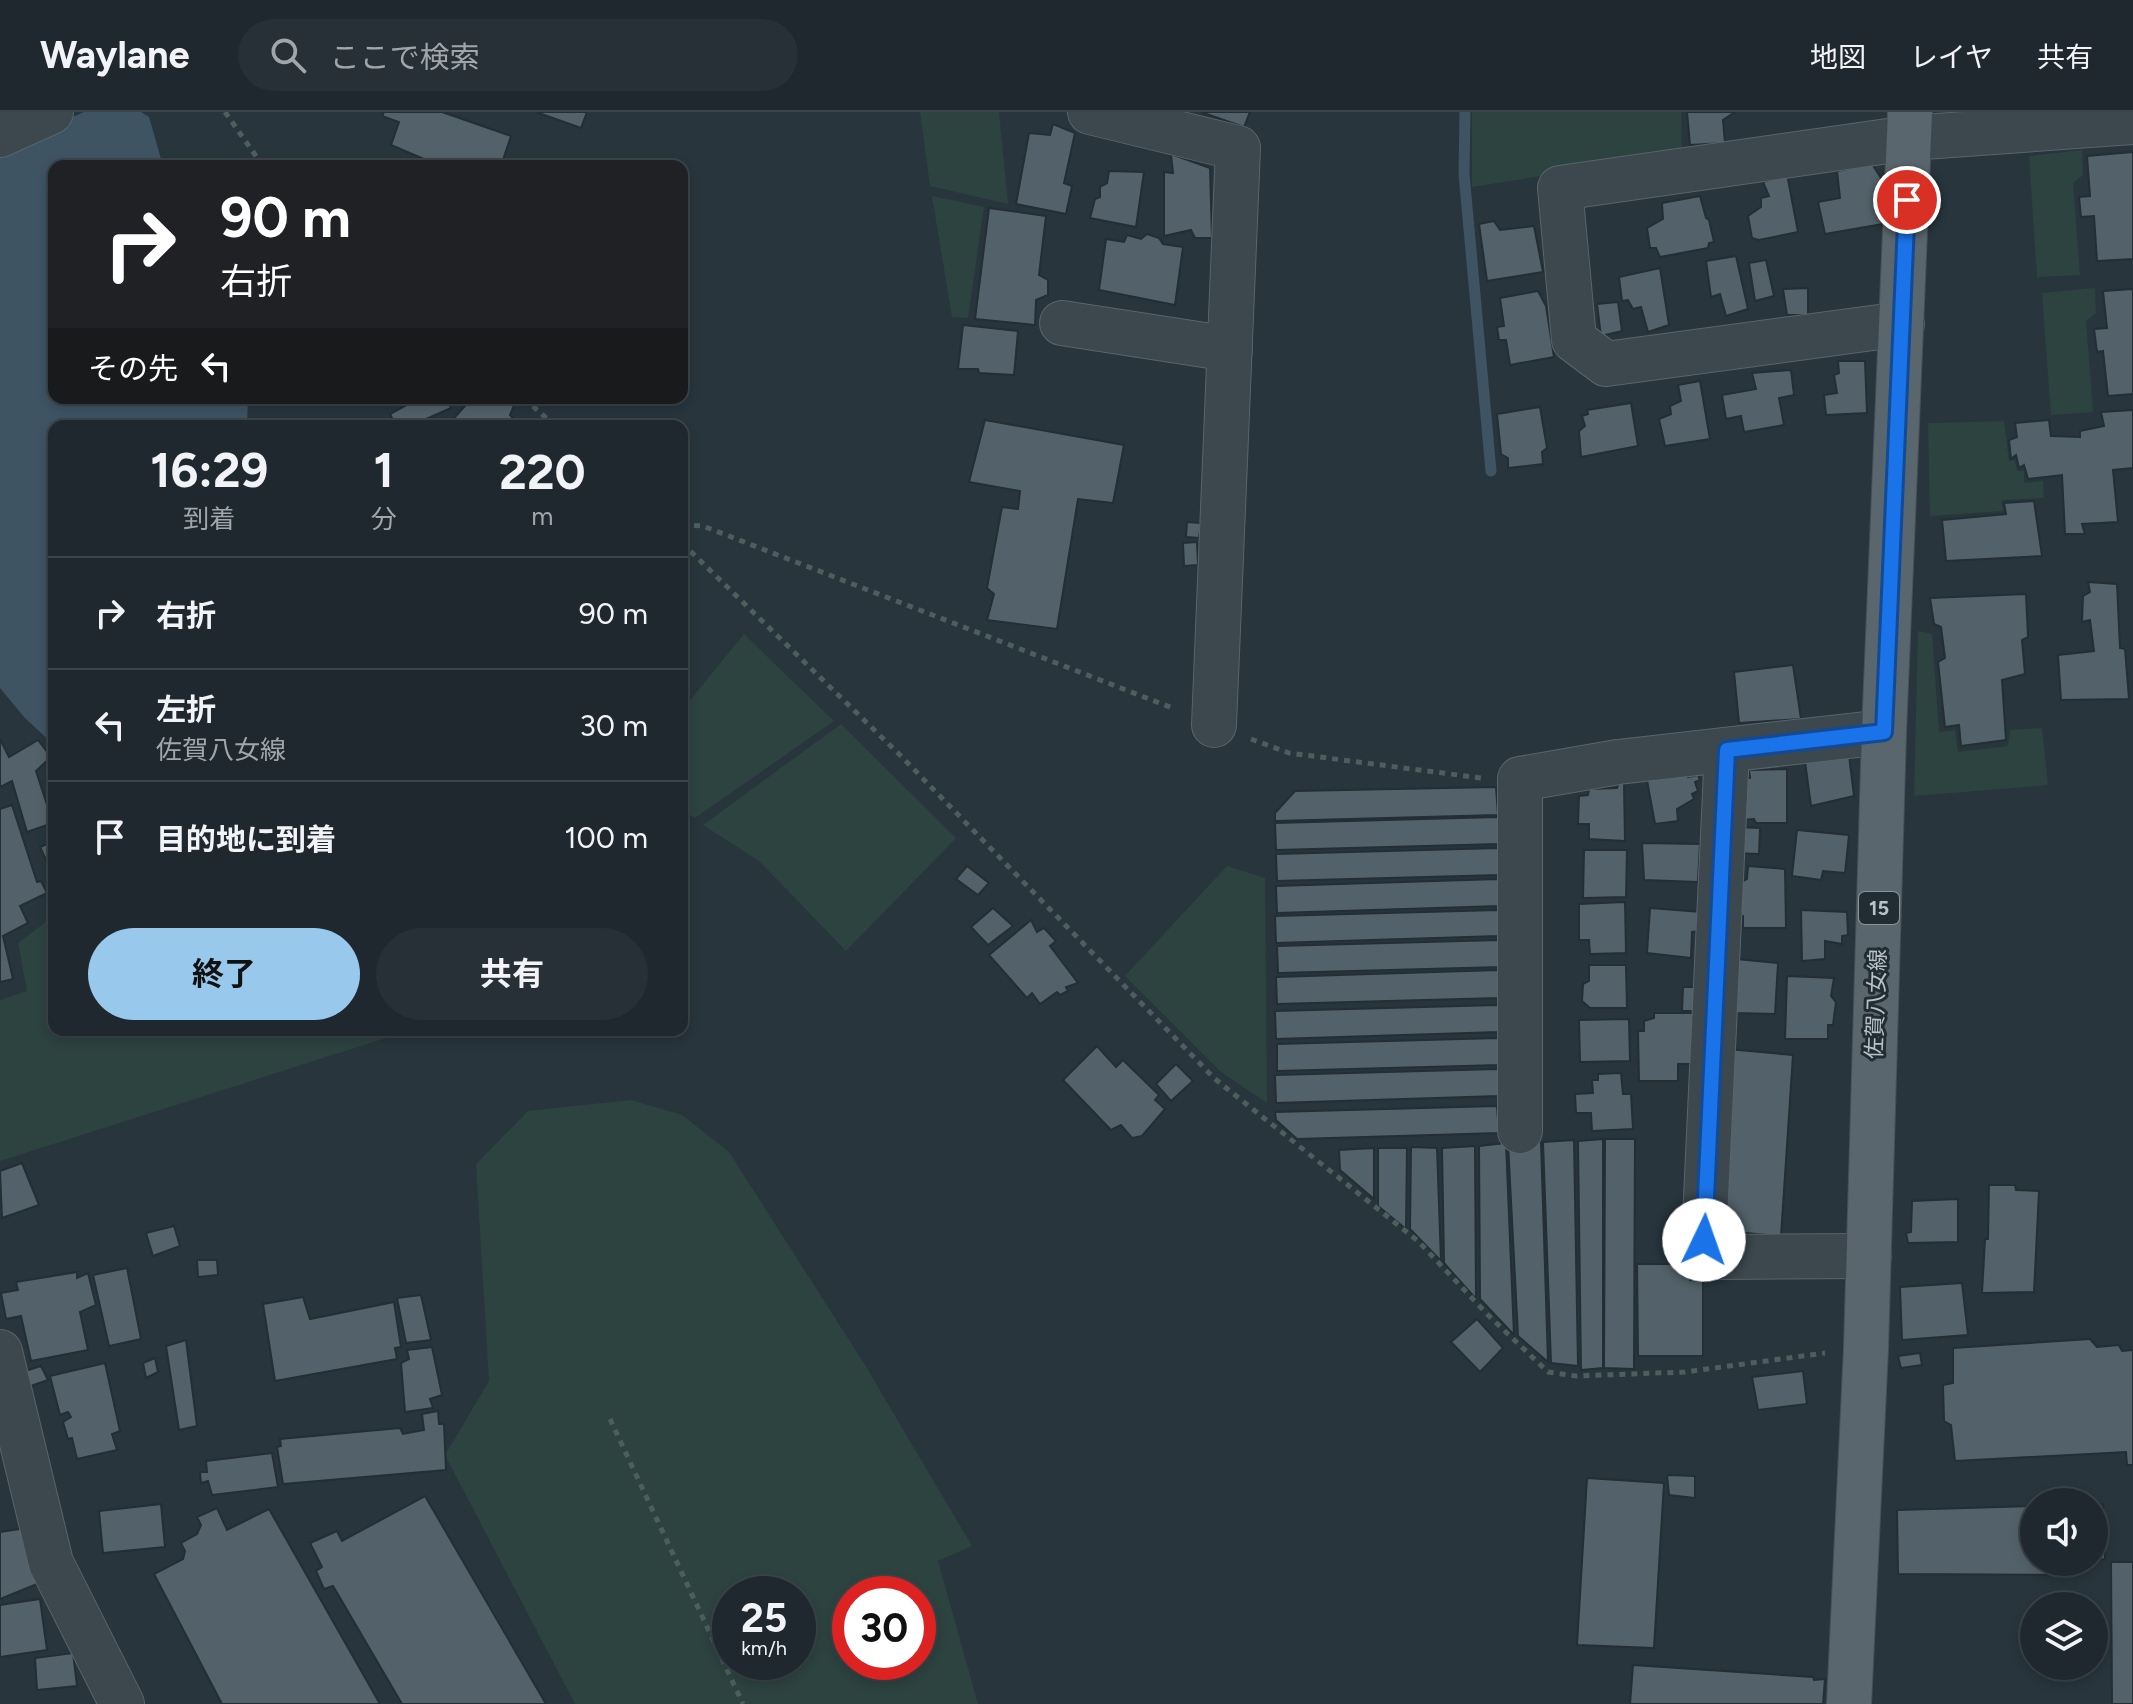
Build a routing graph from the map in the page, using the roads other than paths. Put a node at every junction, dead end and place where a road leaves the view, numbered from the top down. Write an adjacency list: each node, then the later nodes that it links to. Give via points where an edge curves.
1 (51, 112): 5 (street)
2 (1090, 112): 8 (street, via 1238,148)
3 (2133, 122): 4 (street)
4 (1910, 125): 7 (main road, 佐賀八女線 / 15); 7 (street, via 1560,188 1574,340 1606,364)
5 (0, 135)
6 (1062, 323): 8 (street)
7 (1902, 324): 10 (main road, 佐賀八女線 / 15)
8 (1230, 349): 9 (street)
9 (1214, 725)
10 (1884, 732): 11 (street); 13 (main road, 佐賀八女線 / 15)
11 (1727, 750): 12 (street, via 1520,779); 13 (street, via 1704,1240 1723,1257)
12 (1520, 1131)
13 (1869, 1256): 17 (main road, 佐賀八女線 / 15)
14 (0, 1352): 15 (street)
15 (17, 1498): 16 (street)
16 (122, 1704)
17 (1849, 1704)

